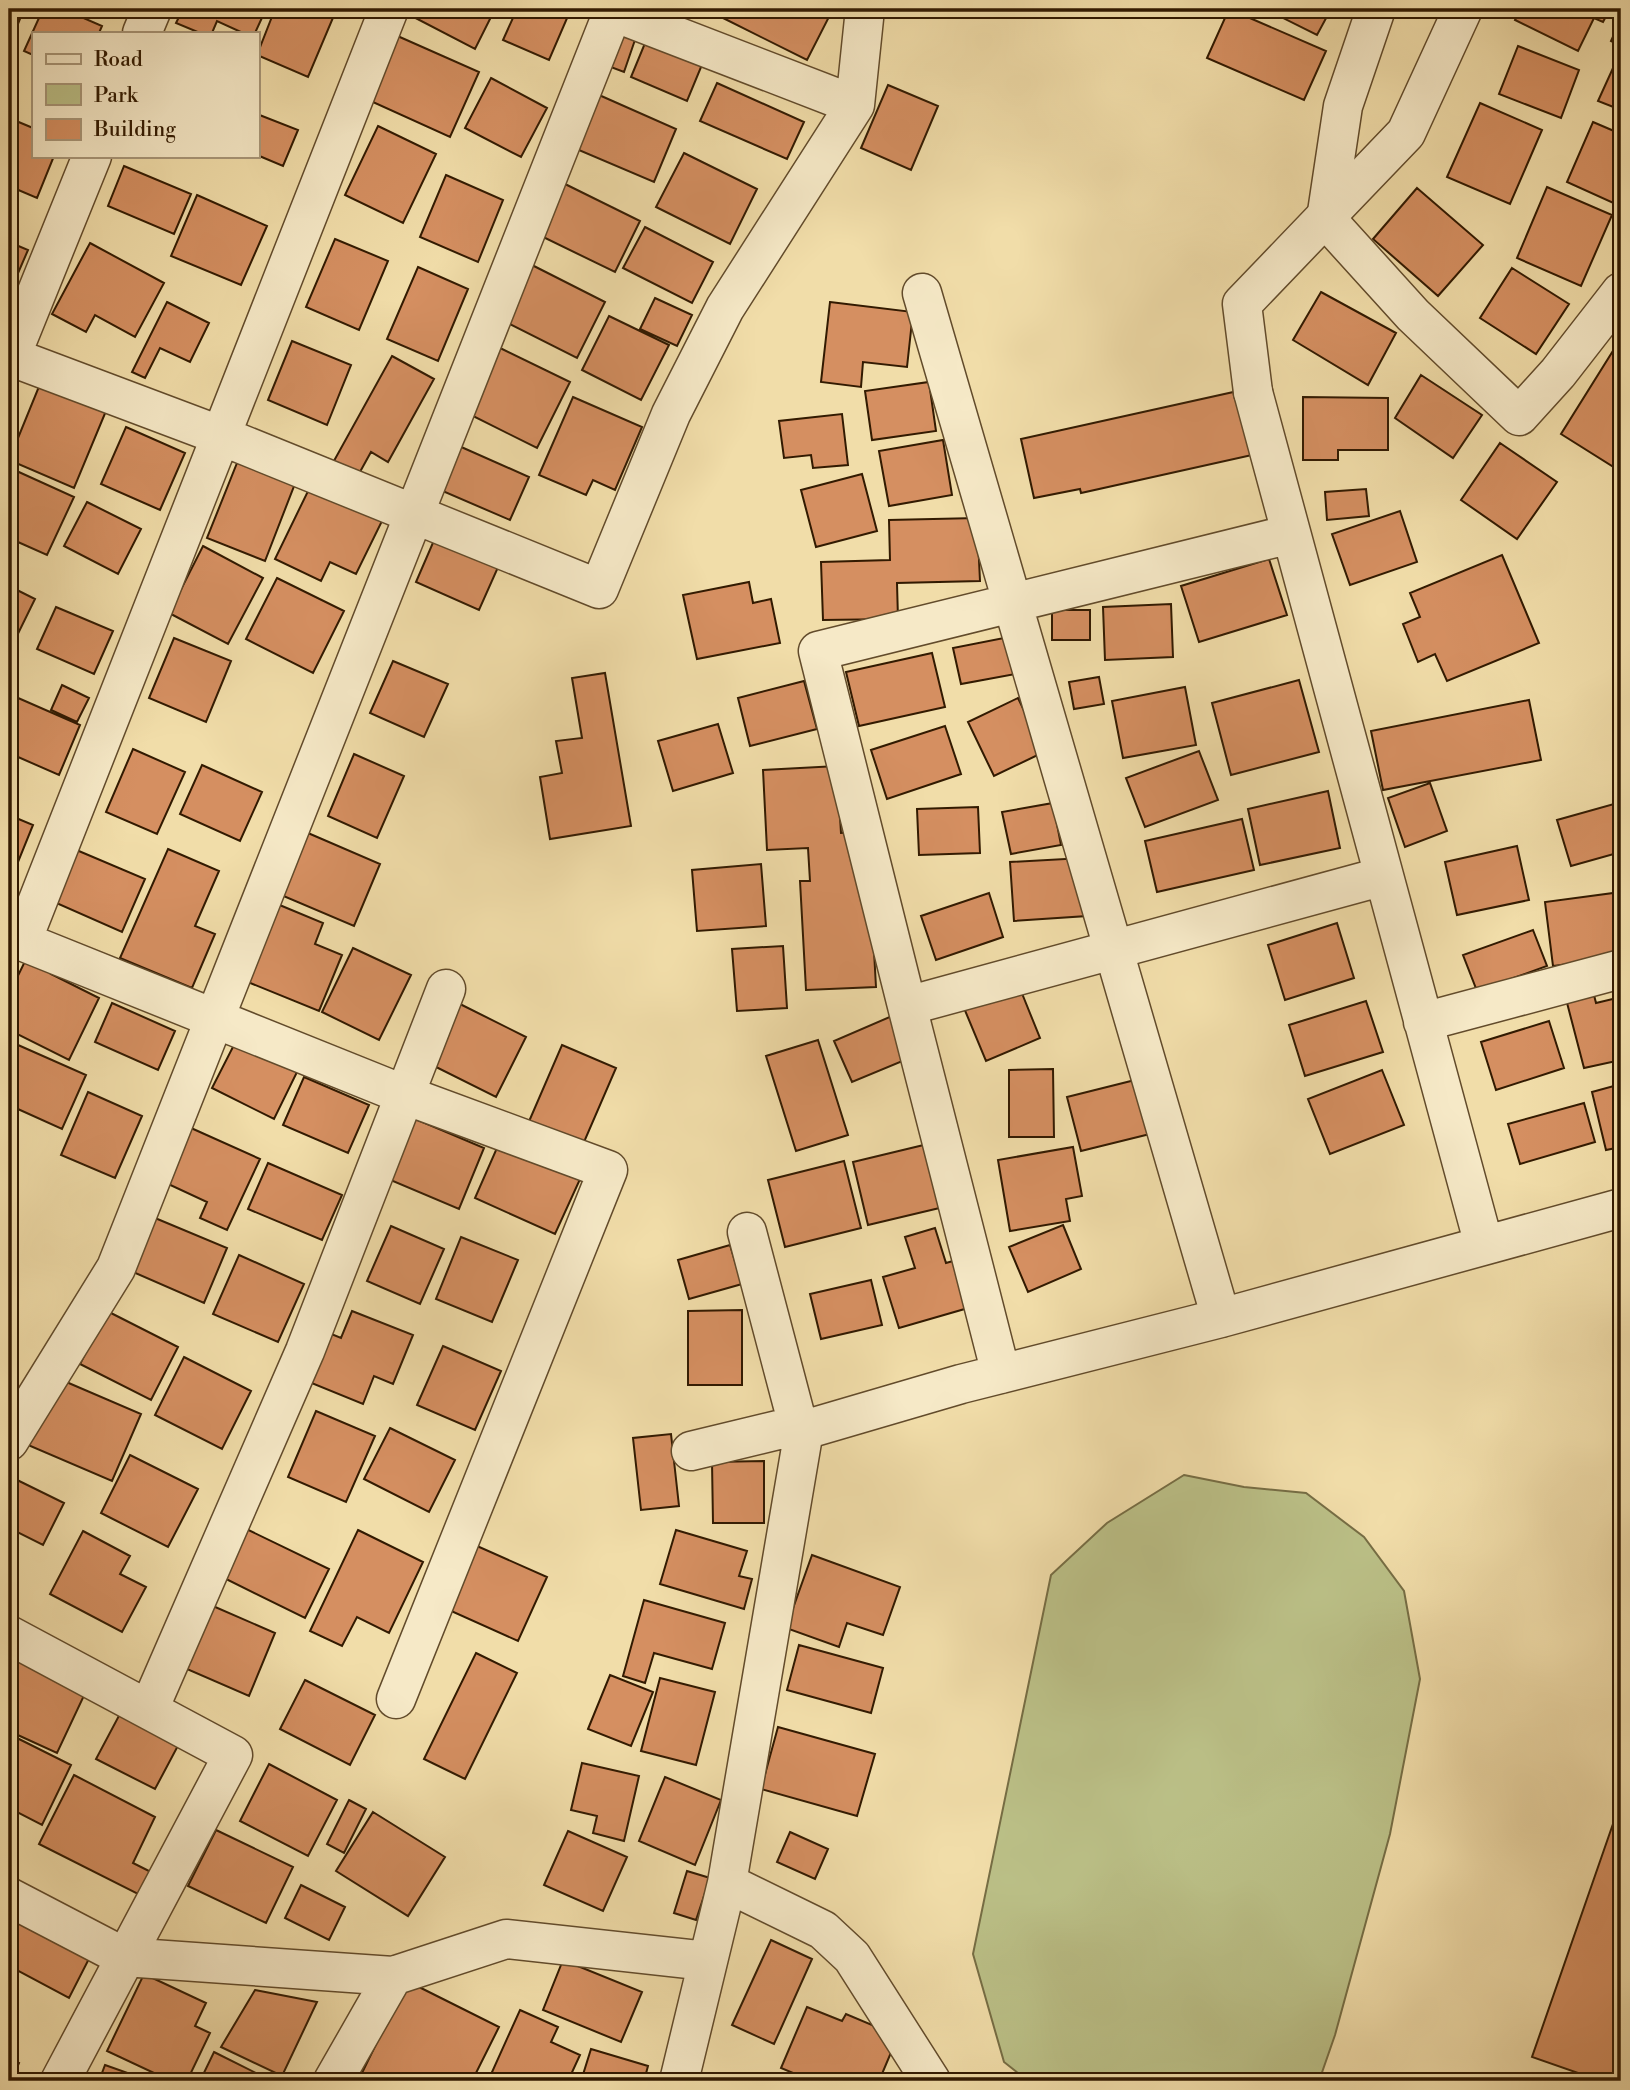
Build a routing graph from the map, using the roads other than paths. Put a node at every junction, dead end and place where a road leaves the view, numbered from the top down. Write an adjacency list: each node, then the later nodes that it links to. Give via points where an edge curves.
1 (152, 9): 7 (street)
2 (389, 9): 14 (street)
3 (865, 9): 8 (street)
4 (1376, 9): 10 (street, via 1343,106)
5 (1463, 9): 10 (street, via 1406,133)
6 (611, 10): 8 (street); 15 (street)
7 (142, 32)
8 (855, 105): 15 (street, via 724,308 671,414 599,589)
9 (91, 158): 13 (street)
10 (1326, 219): 11 (street, via 1413,315 1519,416); 16 (street, via 1242,304 1253,392)
11 (1621, 292)
12 (922, 293): 17 (street)
13 (9, 358): 14 (street)
14 (219, 435): 15 (street); 19 (street)
15 (412, 513): 24 (street)
16 (1291, 534): 17 (street); 18 (street)
17 (1013, 602): 20 (street); 23 (street, via 818,651)
18 (1384, 877): 20 (street); 25 (street)
19 (15, 939): 24 (street)
20 (1114, 950): 23 (street); 30 (street)
21 (1621, 970): 25 (street)
22 (446, 989): 26 (street)
23 (907, 1006): 31 (street)
24 (214, 1019): 26 (street); 33 (street, via 116,1268)
25 (1423, 1022): 29 (street)
26 (405, 1095): 36 (street, via 608,1170); 37 (street, via 305,1351)
27 (1621, 1208): 29 (street)
28 (747, 1232): 32 (street, via 795,1414)
29 (1484, 1245): 30 (street)
30 (1221, 1318): 31 (street)
31 (1001, 1374): 32 (street)
32 (804, 1430): 34 (street, via 778,1430); 38 (street)
33 (9, 1441)
34 (691, 1451)
35 (9, 1634): 37 (street)
36 (396, 1699)
37 (149, 1709): 40 (street, via 233,1755)
38 (727, 1883): 41 (street); 46 (street, via 823,1930 852,1956)
39 (9, 1897): 40 (street)
40 (124, 1956): 42 (street); 43 (street)
41 (707, 1961): 42 (street, via 506,1939); 45 (street)
42 (393, 1976): 44 (street)
43 (60, 2081)
44 (334, 2081)
45 (679, 2081)
46 (931, 2081)

